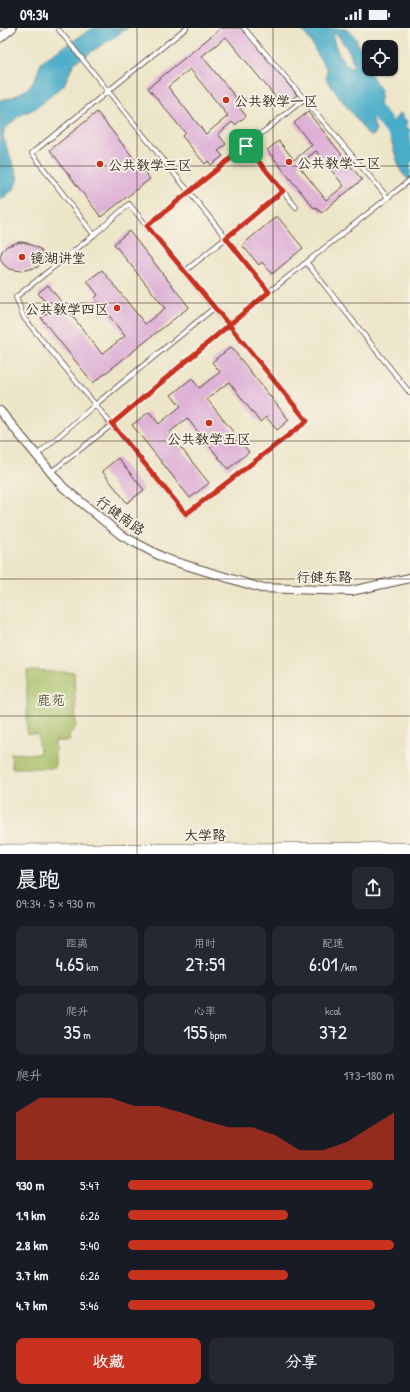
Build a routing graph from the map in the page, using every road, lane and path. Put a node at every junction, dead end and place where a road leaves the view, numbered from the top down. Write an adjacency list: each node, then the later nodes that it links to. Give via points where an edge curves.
1 (12, 28): 5 (street)
2 (186, 28): 6 (lane)
3 (244, 28): 7 (lane)
4 (59, 30): 6 (lane)
5 (0, 38)
6 (108, 91): 11 (lane); 15 (lane, via 32,153)
7 (304, 99): 8 (lane); 12 (lane)
8 (246, 146): 10 (lane); 11 (lane)
9 (410, 180): 12 (lane)
10 (283, 191): 13 (lane); 16 (lane)
11 (189, 192): 14 (lane); 16 (lane)
12 (388, 198): 17 (lane)
13 (296, 207)
14 (147, 226): 15 (lane, via 129,204); 18 (lane)
15 (94, 235): 23 (lane, via 16,297 24,318)
16 (226, 238): 18 (lane); 19 (lane)
17 (307, 263): 19 (lane); 22 (lane)
18 (184, 272): 20 (lane)
19 (269, 292): 21 (lane)
20 (214, 308): 21 (lane); 23 (lane)
21 (229, 325): 25 (lane); 25 (lane, via 307,421 186,514)
22 (410, 393)
23 (96, 404): 25 (lane); 26 (lane)
24 (0, 411): 26 (street, 行健南路)
25 (112, 424): 27 (lane)
26 (37, 455): 27 (street, 行健南路)
27 (51, 472): 29 (street, 行健南路, via 63,487 121,534 166,559)
28 (410, 578): 29 (street, 行健东路, via 351,591)
29 (260, 588)
30 (410, 849): 31 (highway, 大学路)
31 (0, 851)

